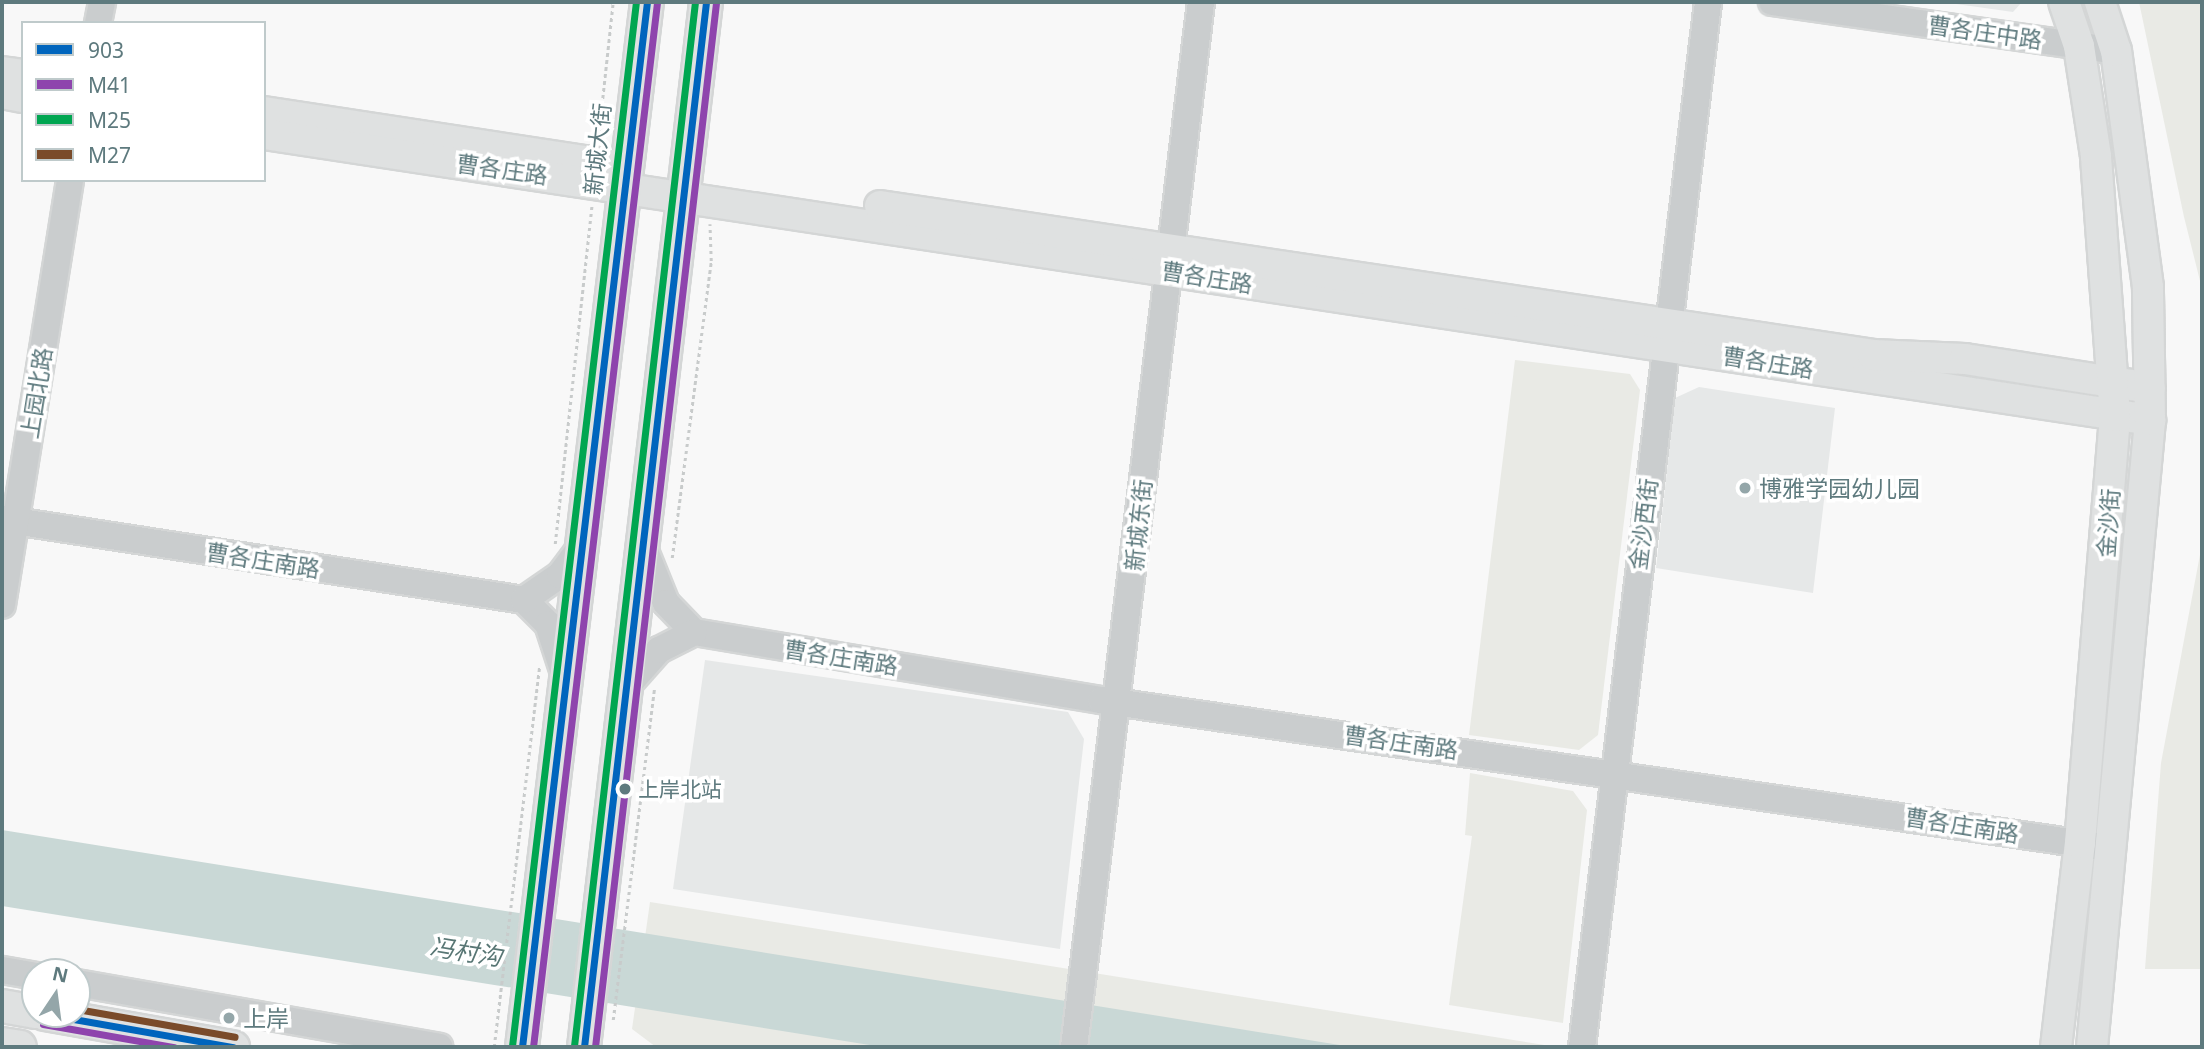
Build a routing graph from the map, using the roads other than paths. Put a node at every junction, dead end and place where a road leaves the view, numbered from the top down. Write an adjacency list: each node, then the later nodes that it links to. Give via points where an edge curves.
1 (102, 2): 9 (street)
2 (647, 2): 19 (main road, 新城大街)
3 (706, 2): 21 (main road)
4 (1201, 2): 22 (street, 新城东街)
5 (1708, 2): 23 (street, 金沙西街)
6 (1772, 2): 10 (street, 曹各庄中路)
7 (2064, 2): 10 (main road, 金沙街)
8 (2100, 2): 11 (main road, 金沙街)
9 (98, 21)
10 (2080, 46): 11 (street, 曹各庄中路); 24 (main road, 金沙街, via 2099,183)
11 (2116, 51): 25 (main road, 金沙街, via 2148,286)
12 (2, 72): 13 (main road)
13 (21, 75)
14 (2, 93): 15 (main road)
15 (21, 97)
16 (266, 112): 18 (main road, 曹各庄路)
17 (266, 134): 18 (main road, 曹各庄路)
18 (594, 173): 19 (main road, 曹各庄路)
19 (625, 177): 21 (main road, 曹各庄路); 29 (main road, 新城大街)
20 (70, 182): 28 (street, 上园北路)
21 (692, 191): 22 (main road, 曹各庄路); 30 (main road)
22 (1167, 260): 23 (main road, 曹各庄路); 36 (street, 新城东街)
23 (1666, 335): 24 (main road, 曹各庄路); 26 (main road, 曹各庄路); 37 (street, 金沙西街)
24 (2114, 382): 25 (main road, 曹各庄路); 26 (main road, 金沙街)
25 (2150, 388): 27 (main road, 金沙街)
26 (2115, 416): 27 (main road, 曹各庄路); 38 (main road, 金沙街)
27 (2150, 420): 39 (main road, 金沙街)
28 (8, 520): 31 (street, 曹各庄南路); 32 (street, 上园北路)
29 (583, 544): 31 (street, via 550,584); 34 (main road, 新城大街)
30 (642, 545): 33 (street, via 666,603); 35 (main road)
31 (524, 600): 34 (street, via 548,624)
32 (2, 605)
33 (694, 632): 35 (street, via 659,650); 36 (street, 曹各庄南路)
34 (567, 682): 46 (main road, 新城大街, via 525,895)
35 (626, 687): 47 (main road, via 613,910)
36 (1119, 702): 37 (street, 曹各庄南路); 52 (street, 新城东街)
37 (1613, 772): 38 (street, 曹各庄南路); 53 (street, 金沙西街)
38 (2080, 843): 39 (street, 曹各庄南路); 54 (main road, 金沙街)
39 (2109, 848): 55 (main road, 金沙街)
40 (2, 970): 41 (street)
41 (21, 973)
42 (91, 985): 51 (street)
43 (2, 1006): 44 (main road)
44 (21, 1009)
45 (91, 1022): 50 (main road)
46 (514, 1030)
47 (594, 1035)
48 (2, 1044): 49 (main road)
49 (20, 1047)
50 (233, 1047)
51 (439, 1047)
52 (1074, 1047)
53 (1582, 1047)
54 (2056, 1047)
55 (2092, 1047)

